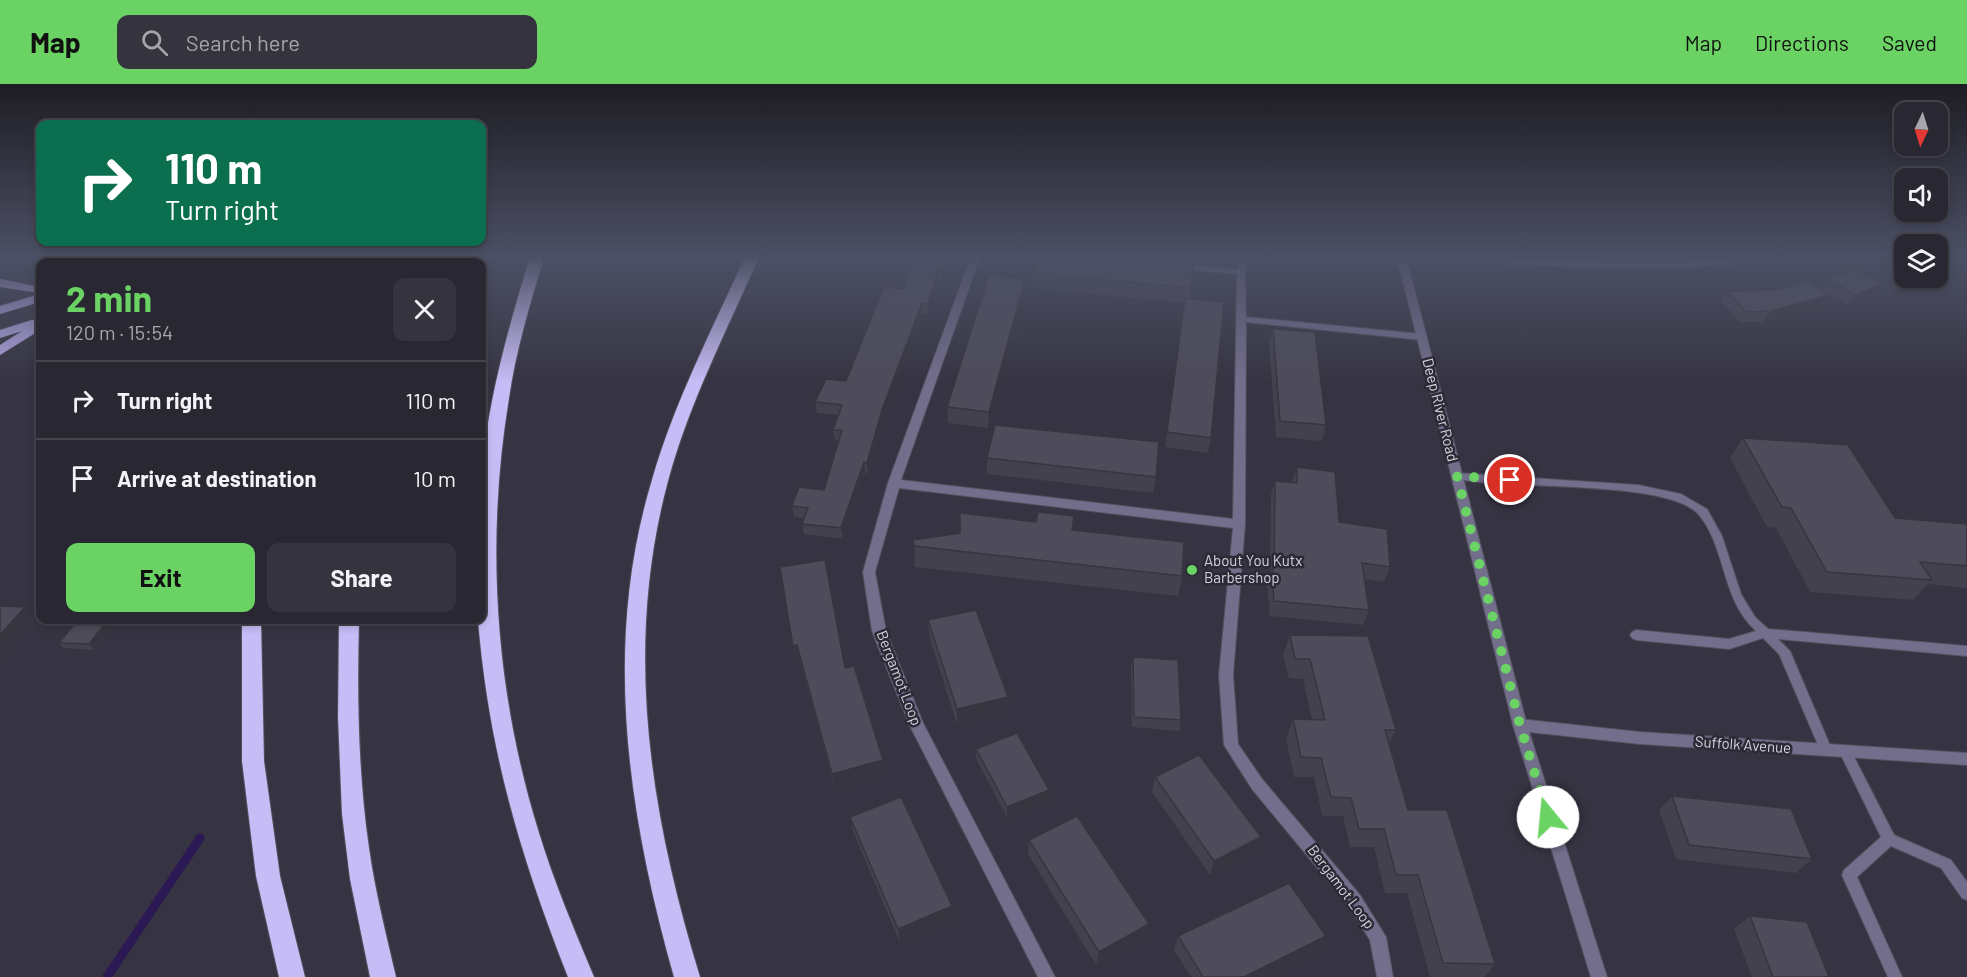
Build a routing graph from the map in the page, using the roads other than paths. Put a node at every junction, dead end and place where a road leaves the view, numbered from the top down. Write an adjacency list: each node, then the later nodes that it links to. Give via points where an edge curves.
1 (36, 299): 7 (main road)
2 (525, 299): 16 (highway, via 496,416)
3 (734, 299): 33 (highway, via 675,435 647,530 639,584 635,676 639,779 651,848)
4 (961, 299): 15 (street, Bergamot Loop)
5 (1242, 299): 8 (street, Bergamot Loop)
6 (1412, 299): 12 (street, Deep River Road)
7 (0, 310)
8 (1242, 319): 12 (street); 17 (street, Bergamot Loop)
9 (36, 325): 11 (main road)
10 (36, 327): 13 (main road)
11 (0, 334)
12 (1422, 336): 14 (street, Deep River Road)
13 (0, 351)
14 (1457, 476): 21 (lane, via 1638,489 1677,497 1703,512 1717,536 1736,594 1751,620); 24 (street, Deep River Road)
15 (894, 483): 17 (street); 34 (street, Bergamot Loop, via 869,572 879,631 916,724)
16 (486, 507)
17 (1239, 524): 35 (street, Bergamot Loop, via 1226,675 1231,745 1257,784 1354,900 1378,937)
18 (486, 610): 32 (highway, via 498,709 521,811 550,901)
19 (251, 624): 30 (highway, via 253,761 268,876)
20 (349, 624): 31 (highway, via 351,783 362,878)
21 (1766, 633): 22 (lane, via 1729,644); 23 (lane); 25 (lane, via 1784,651)
22 (1636, 635)
23 (1967, 651)
24 (1520, 725): 25 (street, Suffolk Avenue, via 1640,738); 36 (street, Deep River Road)
25 (1826, 750): 26 (street, Suffolk Avenue)
26 (1845, 751): 27 (street, Suffolk Avenue); 28 (lane)
27 (1967, 759)
28 (1889, 839): 29 (lane, via 1946,864); 37 (lane, via 1849,875)
29 (1967, 893)
30 (292, 977)
31 (383, 977)
32 (581, 977)
33 (687, 977)
34 (1047, 977)
35 (1385, 977)
36 (1599, 977)
37 (1894, 977)

